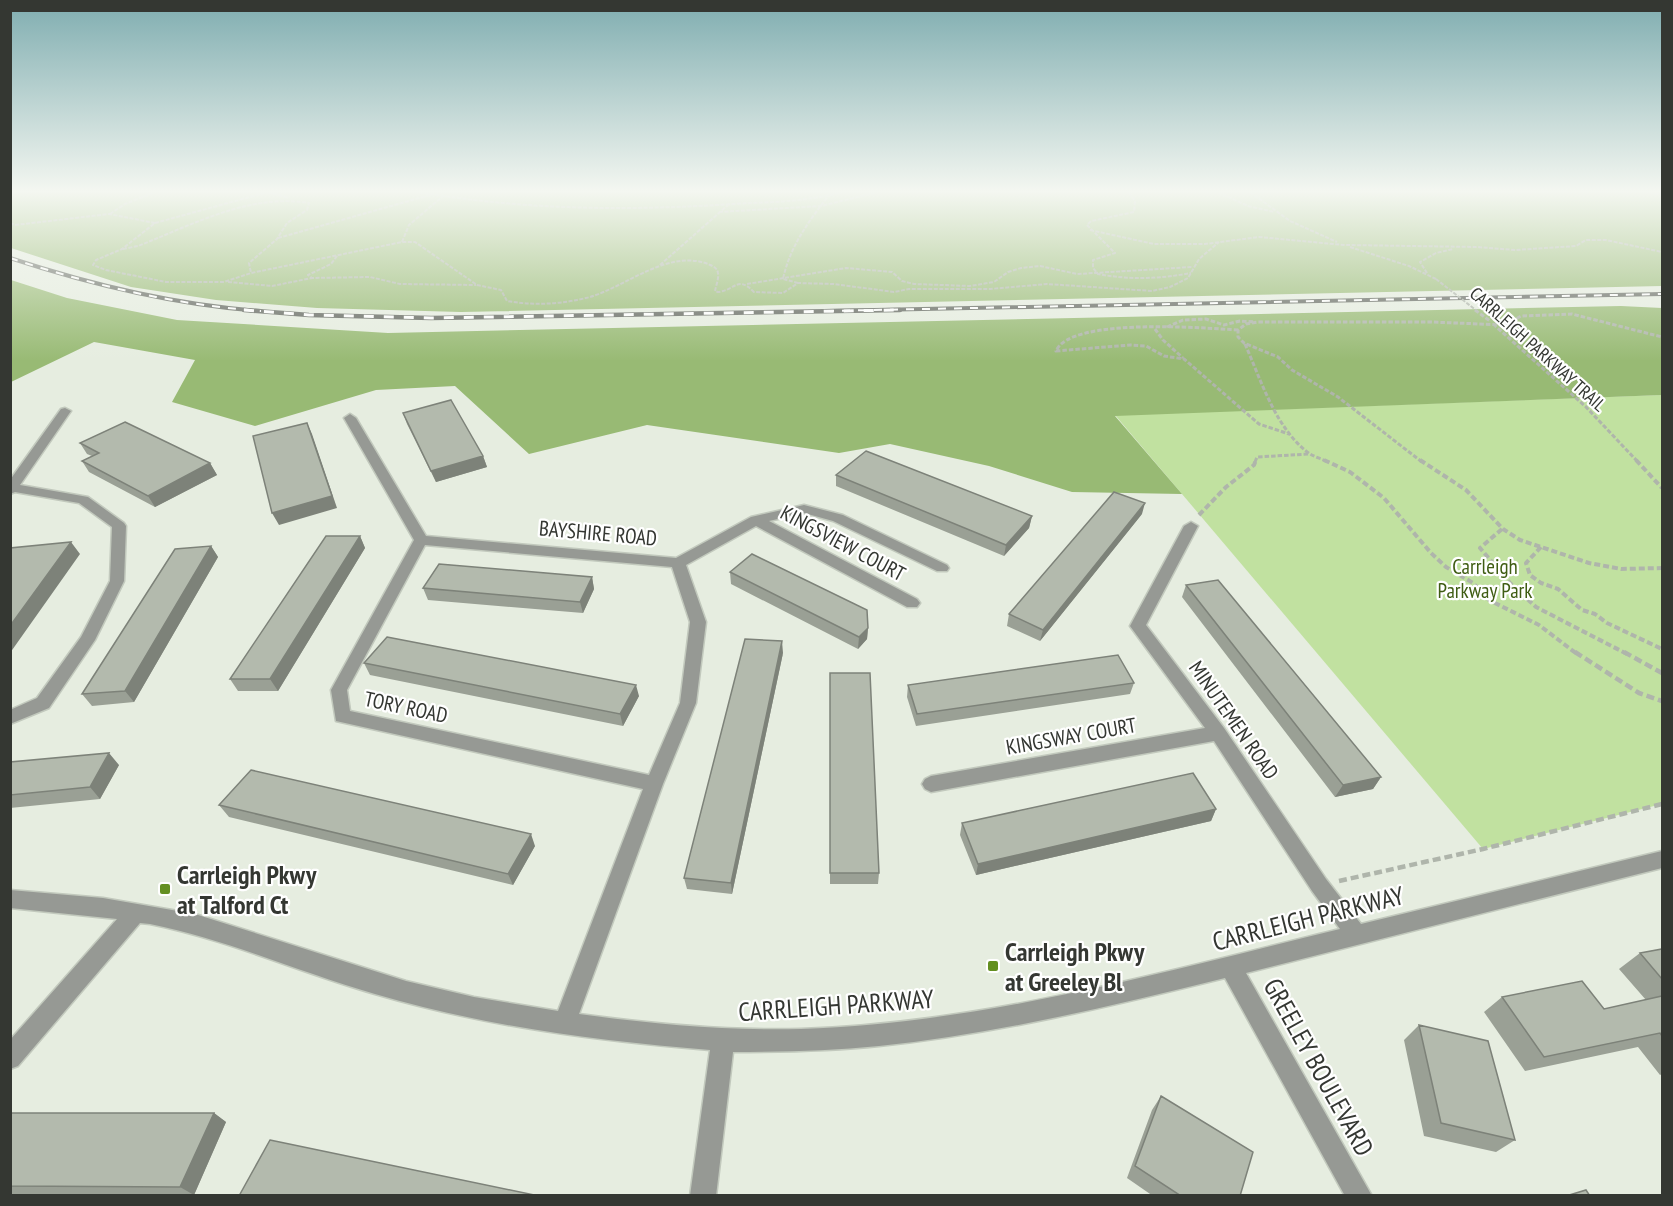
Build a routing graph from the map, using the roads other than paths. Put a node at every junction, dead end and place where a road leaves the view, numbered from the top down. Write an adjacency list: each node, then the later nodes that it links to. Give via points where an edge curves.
1 (65, 411): 3 (street)
2 (350, 418): 6 (street)
3 (11, 489): 10 (street, via 83,500 119,526 117,581 87,640 43,703)
4 (756, 520): 7 (street); 8 (street, via 804,509 838,518); 9 (street, KINGSVIEW COURT)
5 (1191, 526): 11 (street, MINUTEMEN ROAD, via 1138,626)
6 (421, 540): 7 (street, BAYSHIRE ROAD); 12 (street, TORY ROAD, via 339,690 342,716)
7 (678, 563): 12 (street, BAYSHIRE ROAD, via 698,622 688,703)
8 (942, 568)
9 (912, 603)
10 (10, 718)
11 (1218, 733): 13 (street, KINGSWAY COURT); 17 (street, MINUTEMEN ROAD)
12 (654, 784): 19 (street, BAYSHIRE ROAD)
13 (931, 784)
14 (1662, 860): 17 (street, CARRLEIGH PARKWAY)
15 (10, 899): 16 (street, CARRLEIGH PARKWAY, via 65,902)
16 (135, 914): 19 (street, CARRLEIGH PARKWAY, via 197,925 375,984 475,1008); 21 (street)
17 (1357, 935): 18 (street, CARRLEIGH PARKWAY)
18 (1230, 966): 20 (street, CARRLEIGH PARKWAY, via 1068,1006 918,1031); 23 (street, GREELEY BOULEVARD)
19 (565, 1023): 20 (street, CARRLEIGH PARKWAY)
20 (723, 1041): 22 (street)
21 (10, 1058)
22 (703, 1196)
23 (1359, 1196)

